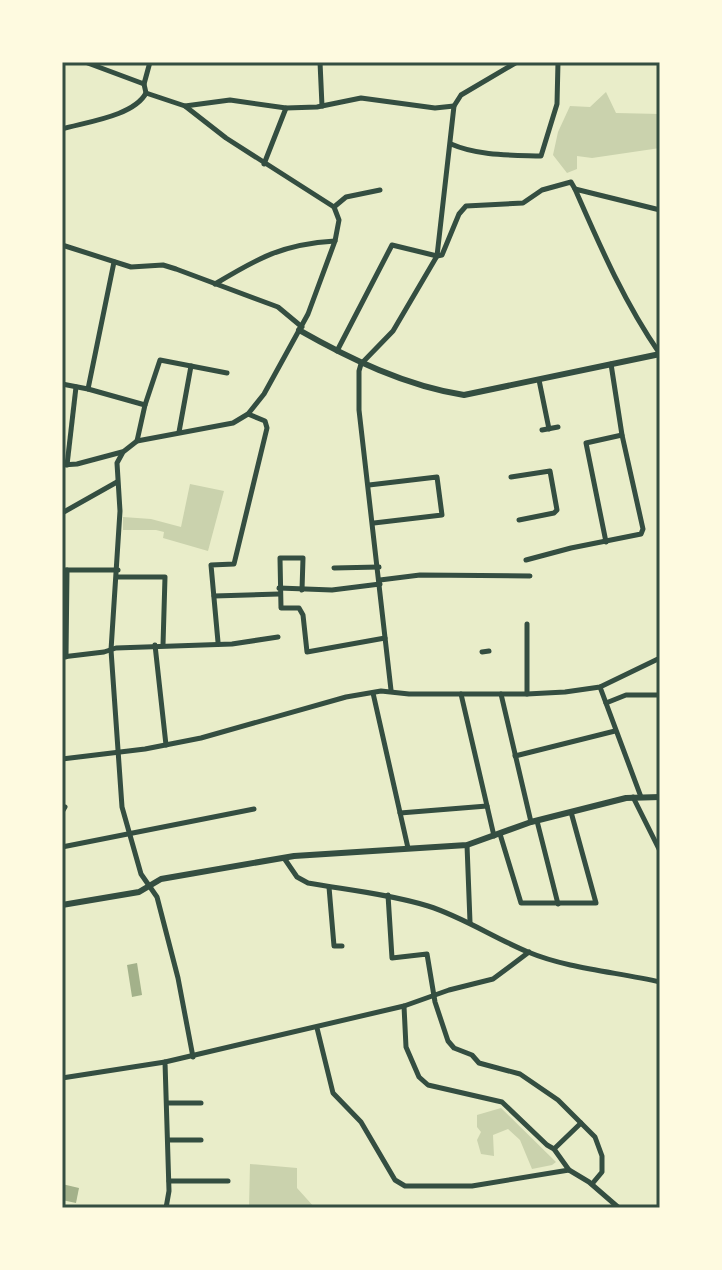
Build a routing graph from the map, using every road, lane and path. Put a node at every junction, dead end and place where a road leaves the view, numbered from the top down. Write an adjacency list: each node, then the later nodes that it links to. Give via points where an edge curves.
1 (85, 62): 6 (street)
2 (150, 62): 6 (street)
3 (320, 62): 9 (street)
4 (517, 62): 10 (street, via 461,95)
5 (558, 62): 13 (street, via 557,104 541,156 488,153)
6 (144, 84): 7 (street)
7 (146, 93): 8 (street); 12 (street, via 129,110)
8 (185, 106): 11 (street, via 230,100); 14 (street)
9 (322, 106): 10 (street, via 361,98); 11 (street)
10 (454, 106): 13 (street)
11 (286, 108): 14 (street)
12 (62, 129)
13 (451, 144): 21 (street)
14 (264, 164): 17 (street)
15 (575, 189): 18 (street); 21 (street, via 571,182 542,190 523,203 466,206 445,252); 26 (street, via 619,286)
16 (380, 190): 17 (street, via 346,197)
17 (334, 207): 19 (street, via 339,220)
18 (660, 210)
19 (335, 241): 23 (street, via 259,257); 24 (street)
20 (62, 245): 22 (street)
21 (437, 256): 25 (street, via 392,245); 27 (street, via 393,331)
22 (114, 262): 23 (street, via 163,265); 34 (street)
23 (214, 284): 24 (street, via 278,307)
24 (300, 329): 25 (street); 36 (street)
25 (337, 352): 27 (street)
26 (660, 354): 28 (street)
27 (361, 364): 31 (street, via 464,395); 45 (street, via 359,410)
28 (611, 364): 31 (street); 39 (street)
29 (191, 366): 30 (street); 35 (street, via 160,360); 38 (street)
30 (227, 373)
31 (539, 380): 37 (street, via 545,430)
32 (62, 384): 33 (street)
33 (76, 387): 34 (street); 42 (street)
34 (88, 389): 35 (street)
35 (145, 405): 40 (street)
36 (248, 414): 38 (street, via 233,423); 59 (street, via 265,421 267,428 234,564 211,565)
37 (558, 427)
38 (179, 432): 40 (street)
39 (622, 435): 49 (street, via 643,529 637,536); 49 (street, via 586,443)
40 (137, 441): 41 (street)
41 (123, 452): 42 (street); 44 (street)
42 (64, 465)
43 (511, 477): 47 (street, via 545,469 555,491 554,513)
44 (117, 482): 46 (street); 54 (street)
45 (369, 485): 48 (street); 48 (street, via 437,477 442,515)
46 (62, 513)
47 (519, 520)
48 (374, 523): 51 (street)
49 (606, 542): 50 (street)
50 (526, 560)
51 (379, 567): 52 (street); 56 (street)
52 (334, 568)
53 (65, 570): 54 (street); 67 (street)
54 (117, 573): 65 (street, via 165,577); 66 (street)
55 (530, 576): 56 (street, via 420,575)
56 (380, 582): 57 (street); 62 (street)
57 (302, 590): 58 (street); 58 (street, via 303,558 280,558)
58 (279, 591): 59 (street); 62 (street, via 281,608 299,608 303,615 307,652)
59 (214, 596): 63 (street)
60 (527, 624): 74 (street)
61 (278, 637): 63 (street)
62 (385, 638): 70 (street)
63 (218, 642): 65 (street)
64 (155, 645): 65 (street); 66 (street); 78 (street)
65 (163, 645)
66 (111, 650): 67 (street); 79 (street)
67 (64, 657)
68 (660, 658): 69 (street)
69 (600, 687): 74 (street); 76 (street)
70 (391, 690): 71 (street); 72 (street)
71 (373, 692): 78 (street); 87 (street)
72 (461, 694): 73 (street); 84 (street)
73 (501, 694): 74 (street); 80 (street)
74 (527, 694)
75 (660, 695): 76 (street, via 626,695)
76 (606, 703): 77 (street)
77 (615, 731): 80 (street); 82 (street)
78 (166, 745): 79 (street)
79 (118, 752): 81 (street); 89 (street, via 122,807)
80 (515, 756): 88 (street)
81 (62, 759)
82 (637, 797): 83 (street); 86 (street); 94 (street)
83 (660, 797)
84 (487, 806): 87 (street); 90 (street)
85 (254, 809): 89 (street)
86 (571, 812): 88 (street); 99 (street, via 596,903)
87 (400, 813): 93 (street)
88 (534, 821): 90 (street); 99 (street)
89 (130, 834): 92 (street); 96 (street)
90 (497, 835): 91 (street); 99 (street, via 521,903)
91 (467, 845): 93 (street); 101 (street)
92 (62, 847)
93 (408, 848): 95 (street)
94 (660, 851)
95 (284, 858): 96 (street, via 161,879); 97 (street, via 297,877)
96 (149, 886): 100 (street); 108 (street, via 160,908)
97 (329, 887): 98 (street); 102 (street, via 334,946)
98 (388, 895): 101 (street); 105 (street, via 392,958 427,954)
99 (558, 904)
100 (62, 905)
101 (470, 922): 103 (street)
102 (342, 946)
103 (529, 952): 104 (street); 105 (street, via 493,979)
104 (660, 982)
105 (434, 996): 106 (street); 113 (street, via 442,1030 454,1048 479,1063 520,1074)
106 (404, 1006): 107 (street); 116 (street, via 406,1047 419,1077 428,1085 502,1102)
107 (317, 1028): 108 (street); 117 (street, via 333,1093 361,1122 395,1180 405,1186 472,1186)
108 (193, 1057): 109 (street)
109 (165, 1062): 110 (street); 111 (street)
110 (62, 1078)
111 (167, 1103): 112 (street); 114 (street)
112 (201, 1103)
113 (581, 1123): 116 (street); 120 (street, via 595,1137 602,1158 602,1172)
114 (168, 1140): 115 (street); 118 (street)
115 (201, 1140)
116 (554, 1149): 117 (street)
117 (569, 1170): 120 (street)
118 (169, 1181): 119 (street); 121 (street)
119 (228, 1181)
120 (592, 1184): 122 (street)
121 (166, 1208)
122 (619, 1208)

